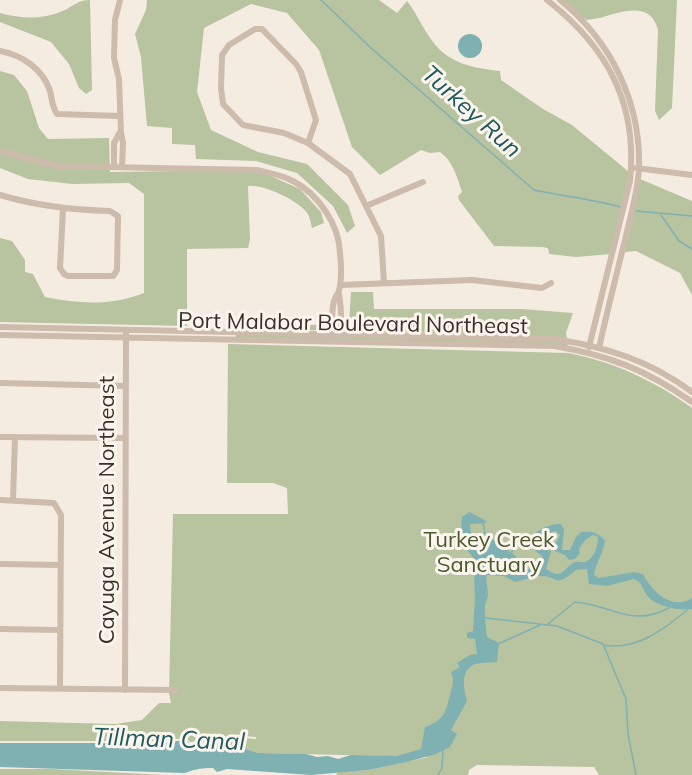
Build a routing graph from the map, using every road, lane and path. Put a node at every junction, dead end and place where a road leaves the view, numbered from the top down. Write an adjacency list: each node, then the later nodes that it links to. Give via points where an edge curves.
1 (120, 0): 5 (street, via 114,58)
2 (547, 0): 13 (street, via 597,48 616,82 626,110)
3 (560, 0): 13 (street, via 589,27 615,63 637,130)
4 (0, 51): 5 (street, via 22,58 37,70 49,89 57,114)
5 (120, 116): 6 (street)
6 (120, 132): 8 (street); 9 (street)
7 (308, 143): 7 (street, via 316,120 296,64 262,29 228,45 222,55 220,88 223,104 231,114 243,125 284,133); 17 (street, via 350,174)
8 (123, 148): 9 (street); 12 (street)
9 (114, 149): 11 (street)
10 (0, 151): 11 (street, via 57,166)
11 (114, 167): 12 (street)
12 (122, 167): 21 (street, via 257,170 293,181 319,202 330,218 340,249)
13 (635, 168): 14 (street); 30 (street, via 634,201); 31 (street)
14 (692, 175)
15 (423, 182): 17 (street)
16 (0, 195): 18 (street)
17 (366, 206): 19 (street, via 381,236)
18 (63, 209): 18 (street, via 116,213 117,270 113,276 64,274 60,267)
19 (384, 283): 20 (street, via 472,280 542,288); 21 (street)
20 (551, 283)
21 (340, 285): 25 (street, via 333,306 333,329)
22 (0, 327): 23 (street, Port Malabar Boulevard Northeast)
23 (126, 330): 24 (street, Port Malabar Boulevard Northeast); 27 (street, Cayuga Avenue Northeast)
24 (188, 330): 25 (street, Port Malabar Boulevard Northeast); 28 (street)
25 (337, 334): 29 (street); 31 (street, Port Malabar Boulevard Northeast, via 554,339)
26 (0, 336): 27 (street, Port Malabar Boulevard Northeast)
27 (126, 338): 28 (street, Port Malabar Boulevard Northeast); 37 (street, Cayuga Avenue Northeast)
28 (189, 339): 29 (street, Port Malabar Boulevard Northeast)
29 (337, 342): 31 (street, Port Malabar Boulevard Northeast)
30 (599, 346): 31 (street, Port Malabar Boulevard Northeast); 32 (street); 33 (street, Port Malabar Boulevard Northeast)
31 (589, 348): 32 (street, Port Malabar Boulevard Northeast)
32 (597, 354): 34 (street, Port Malabar Boulevard Northeast)
33 (638, 360): 34 (street); 36 (street, Port Malabar Boulevard Northeast)
34 (634, 368): 38 (street, Port Malabar Boulevard Northeast)
35 (0, 383): 37 (street)
36 (682, 385): 38 (street); 39 (street, Port Malabar Boulevard Northeast)
37 (126, 386): 43 (street, Cayuga Avenue Northeast)
38 (676, 391): 40 (street, Port Malabar Boulevard Northeast)
39 (692, 392)
40 (692, 402)
41 (0, 436): 42 (street)
42 (15, 437): 43 (street); 45 (street)
43 (125, 438): 52 (street, Cayuga Avenue Northeast)
44 (0, 500): 45 (street)
45 (13, 500): 47 (street, via 54,503 61,515)
46 (0, 564): 47 (street)
47 (60, 565): 49 (street)
48 (0, 628): 49 (street)
49 (60, 630): 51 (street)
50 (0, 688): 51 (street)
51 (60, 689): 52 (street)
52 (125, 690): 53 (street)
53 (175, 690)

